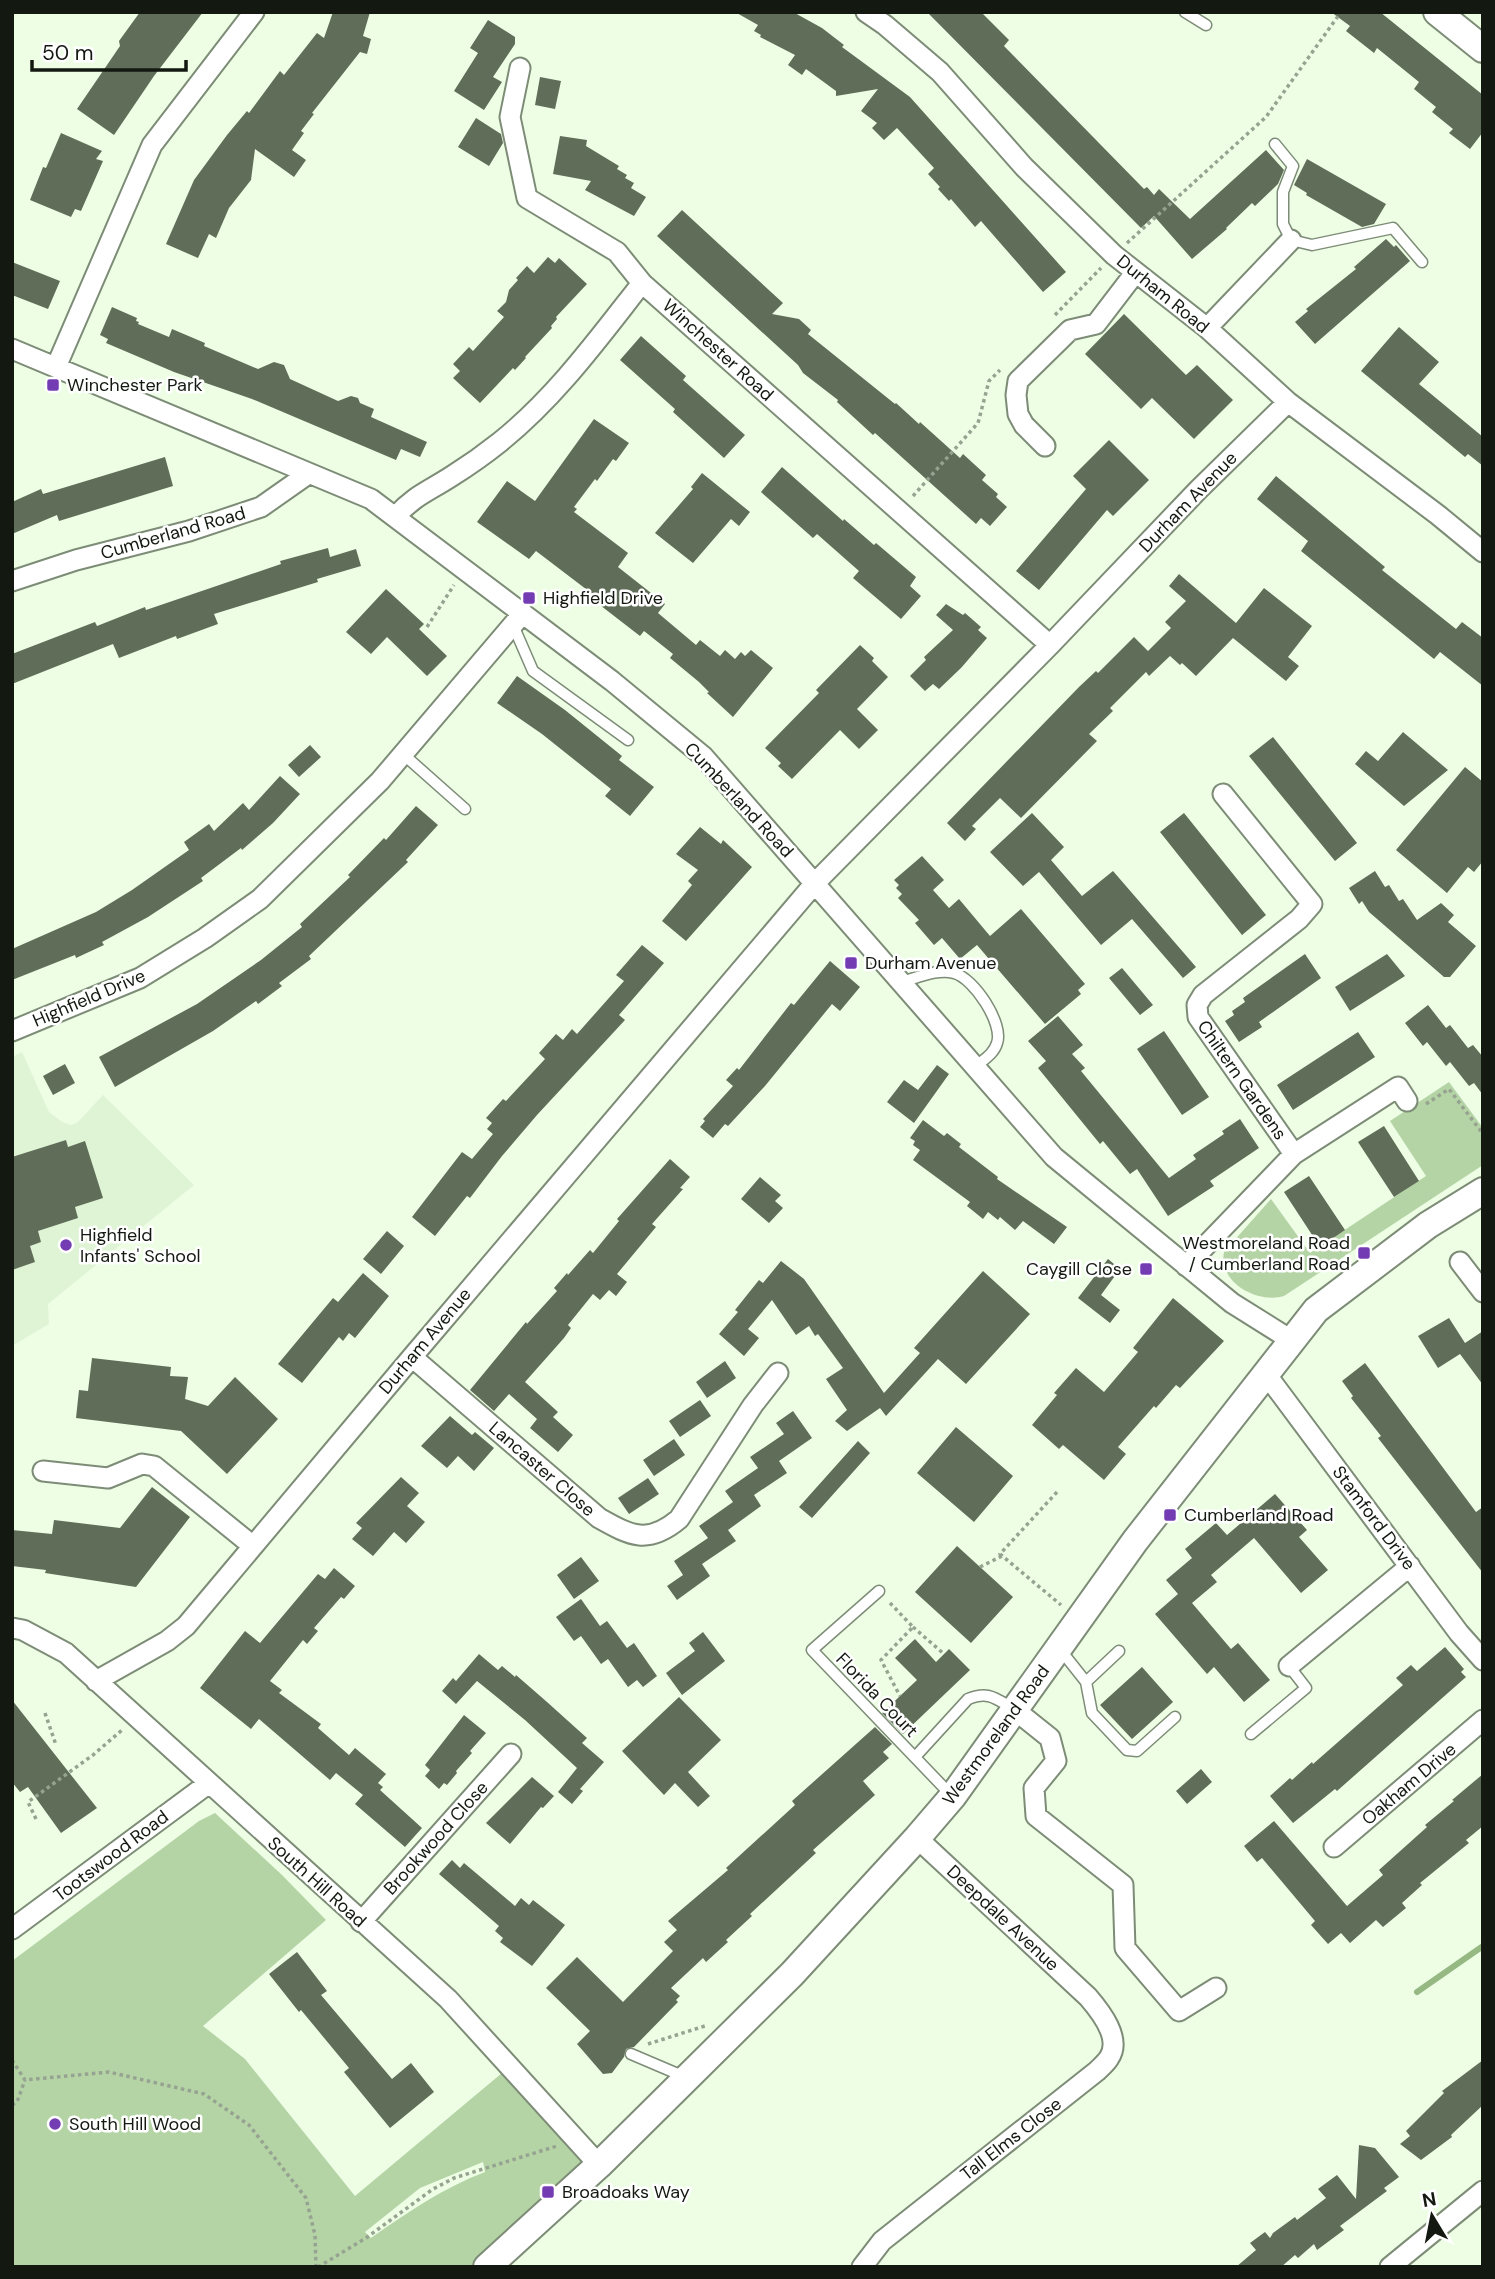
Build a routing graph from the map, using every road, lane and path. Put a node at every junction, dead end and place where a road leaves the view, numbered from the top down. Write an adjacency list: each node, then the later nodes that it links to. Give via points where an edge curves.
1 (254, 12): 15 (street, via 152,145)
2 (866, 12): 11 (street, Durham Road, via 940,72 1024,167)
3 (1185, 12): 5 (lane)
4 (1437, 12): 6 (main road)
5 (1206, 25)
6 (1483, 50)
7 (520, 68): 12 (street, Winchester Road, via 510,117 527,198 617,252)
8 (1276, 144): 9 (lane, via 1293,166 1283,192 1283,224)
9 (1291, 240): 10 (lane, via 1312,245 1392,228); 13 (street)
10 (1422, 262)
11 (1135, 273): 13 (street, Durham Road); 17 (street, via 1096,324 1070,330 1018,381 1018,414)
12 (642, 283): 19 (street, via 539,409 453,476 411,500); 25 (street, Winchester Road)
13 (1207, 328): 16 (street, Durham Road)
14 (12, 349): 15 (street)
15 (56, 367): 18 (street)
16 (1288, 401): 20 (street, Durham Road); 25 (street, Durham Avenue)
17 (1045, 446)
18 (308, 474): 19 (street, Cumberland Road, via 371,499); 22 (street, Cumberland Road, via 261,506)
19 (396, 516): 21 (street, Cumberland Road)
20 (1483, 552)
21 (464, 568): 23 (street, Cumberland Road); 24 (path)
22 (12, 581)
23 (518, 618): 26 (lane, via 533,671); 27 (street, Highfield Drive); 30 (street, Cumberland Road, via 703,756)
24 (427, 627)
25 (1050, 645): 30 (street, Durham Avenue)
26 (628, 740)
27 (403, 754): 29 (lane); 32 (street, Highfield Drive, via 260,899 140,978)
28 (1223, 794): 36 (street, Chiltern Gardens, via 1312,904 1203,995 1198,1017)
29 (465, 809)
30 (815, 883): 31 (street, Cumberland Road); 42 (street, Durham Avenue)
31 (901, 982): 33 (street, Cumberland Road); 33 (lane, via 945,971 959,974 971,984 999,1029 995,1048)
32 (12, 1031)
33 (974, 1068): 39 (street, Cumberland Road, via 1054,1157)
34 (1408, 1101): 35 (path, via 1415,1112 1449,1089); 36 (street, via 1398,1087)
35 (1483, 1134)
36 (1294, 1154): 39 (street)
37 (1483, 1191): 41 (main road, Westmoreland Road, via 1335,1293)
38 (1460, 1262): 40 (street)
39 (1186, 1266): 41 (street, Cumberland Road, via 1232,1303)
40 (1483, 1292)
41 (1291, 1340): 44 (main road, Westmoreland Road)
42 (412, 1357): 43 (street, Lancaster Close, via 599,1518 645,1537 663,1532 679,1520); 47 (street, Durham Avenue)
43 (778, 1373)
44 (1266, 1374): 49 (street, Stamford Drive); 52 (main road, Westmoreland Road)
45 (43, 1471): 47 (street, via 108,1478 142,1464 154,1466)
46 (1057, 1492): 48 (path)
47 (253, 1546): 60 (street, Durham Avenue, via 177,1635)
48 (1002, 1556): 50 (path); 52 (path)
49 (1410, 1566): 58 (street, Stamford Drive); 59 (street)
50 (980, 1567)
51 (878, 1591): 54 (path); 71 (lane, Florida Court, via 812,1650)
52 (1079, 1620): 55 (main road, Westmoreland Road)
53 (12, 1628): 60 (street, South Hill Road, via 61,1650)
54 (913, 1628): 57 (path); 62 (path, via 881,1660)
55 (1059, 1648): 61 (lane); 63 (main road, Westmoreland Road)
56 (1119, 1651): 61 (lane)
57 (943, 1654)
58 (1483, 1660)
59 (1289, 1666): 68 (lane, via 1306,1688)
60 (96, 1681): 65 (street, South Hill Road)
61 (1086, 1682): 66 (lane, via 1092,1713 1128,1750 1137,1751)
62 (900, 1696)
63 (1015, 1710): 71 (lane, via 991,1696 968,1699); 73 (main road, Westmoreland Road); 79 (street, via 1050,1738 1056,1762 1034,1788 1035,1816 1123,1885 1125,1948 1179,2011)
64 (45, 1713): 69 (path)
65 (136, 1717): 72 (street, South Hill Road); 74 (path, via 28,1802)
66 (1175, 1717)
67 (1483, 1720): 76 (street, Oakham Drive)
68 (1251, 1734)
69 (56, 1745)
70 (511, 1754): 77 (street, Brookwood Close)
71 (915, 1757): 73 (lane, Florida Court)
72 (209, 1783): 77 (street, South Hill Road); 78 (street, Tootswood Road)
73 (953, 1796): 75 (main road, Westmoreland Road)
74 (36, 1819)
75 (917, 1838): 80 (street, Deepdale Avenue); 84 (main road, Westmoreland Road, via 806,1960)
76 (1335, 1847)
77 (361, 1922): 87 (street, South Hill Road, via 448,1998)
78 (12, 1929)
79 (1216, 1987)
80 (1088, 1997): 92 (street, Tall Elms Close, via 1112,2035 1110,2057 882,2241)
81 (708, 2025): 82 (path, via 646,2045 636,2044)
82 (631, 2054): 84 (lane)
83 (12, 2060): 85 (path)
84 (687, 2078): 88 (main road, Westmoreland Road)
85 (25, 2080): 86 (path, via 18,2102); 91 (path, via 109,2072 204,2094 249,2125 306,2198)
86 (12, 2105)
87 (575, 2140): 88 (street, South Hill Road); 91 (path, via 454,2178)
88 (599, 2165): 90 (main road, Westmoreland Road)
89 (1483, 2191): 93 (street)
90 (492, 2265)
91 (317, 2267)
92 (862, 2267)
93 (1390, 2267)

